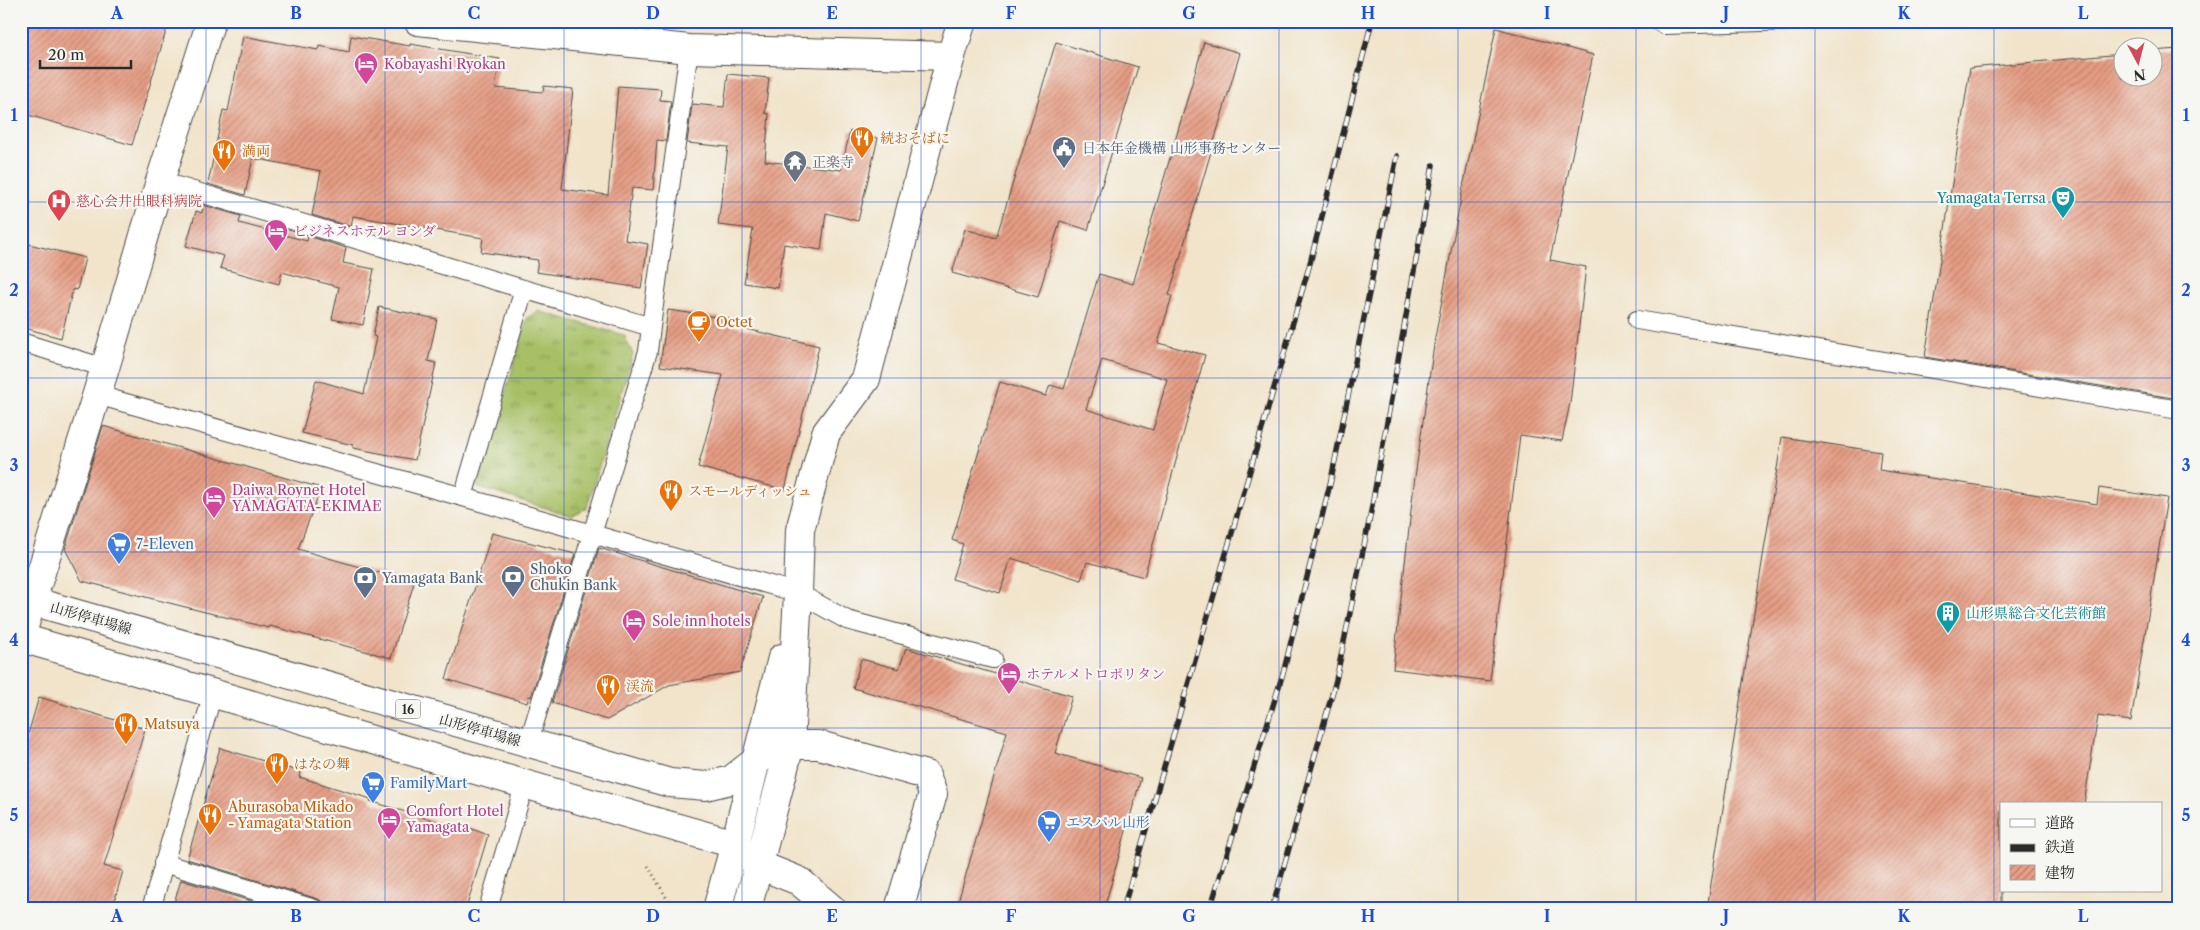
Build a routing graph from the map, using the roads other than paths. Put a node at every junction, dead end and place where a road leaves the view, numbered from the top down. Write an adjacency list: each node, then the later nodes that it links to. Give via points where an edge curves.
1 (211, 21): 8 (street)
2 (418, 21): 6 (street)
3 (962, 21): 7 (street)
4 (1658, 21): 5 (lane, via 1664,25)
5 (1792, 21)
6 (690, 49): 7 (street); 11 (lane)
7 (951, 56): 18 (street, via 866,379 826,433 800,530)
8 (160, 182): 9 (lane); 13 (street)
9 (524, 289): 11 (lane); 16 (lane)
10 (1637, 320): 15 (lane)
11 (651, 327): 17 (lane, via 648,351)
12 (21, 342): 13 (lane)
13 (105, 368): 14 (street)
14 (96, 395): 16 (lane); 19 (street)
15 (2179, 410)
16 (463, 497): 17 (lane)
17 (593, 534): 18 (lane); 23 (lane)
18 (798, 594): 21 (lane, via 847,620); 24 (street); 25 (street)
19 (26, 599): 20 (street); 23 (street, 山形停車場線 / 16)
20 (21, 637): 22 (street)
21 (993, 659)
22 (213, 692): 26 (street); 28 (lane)
23 (528, 744): 25 (street, 山形停車場線 / 16, via 670,783 706,786 731,780)
24 (790, 745): 25 (street, 山形停車場線 / 16); 29 (street); 36 (street, via 819,745 926,775 933,794)
25 (758, 758): 27 (street)
26 (524, 786): 27 (street); 32 (lane)
27 (735, 844): 29 (street); 33 (street)
28 (163, 863): 30 (lane); 31 (lane)
29 (759, 864): 34 (street); 35 (street, via 799,881)
30 (151, 909)
31 (316, 909)
32 (488, 909)
33 (717, 909)
34 (747, 909)
35 (832, 909)
36 (899, 909)

